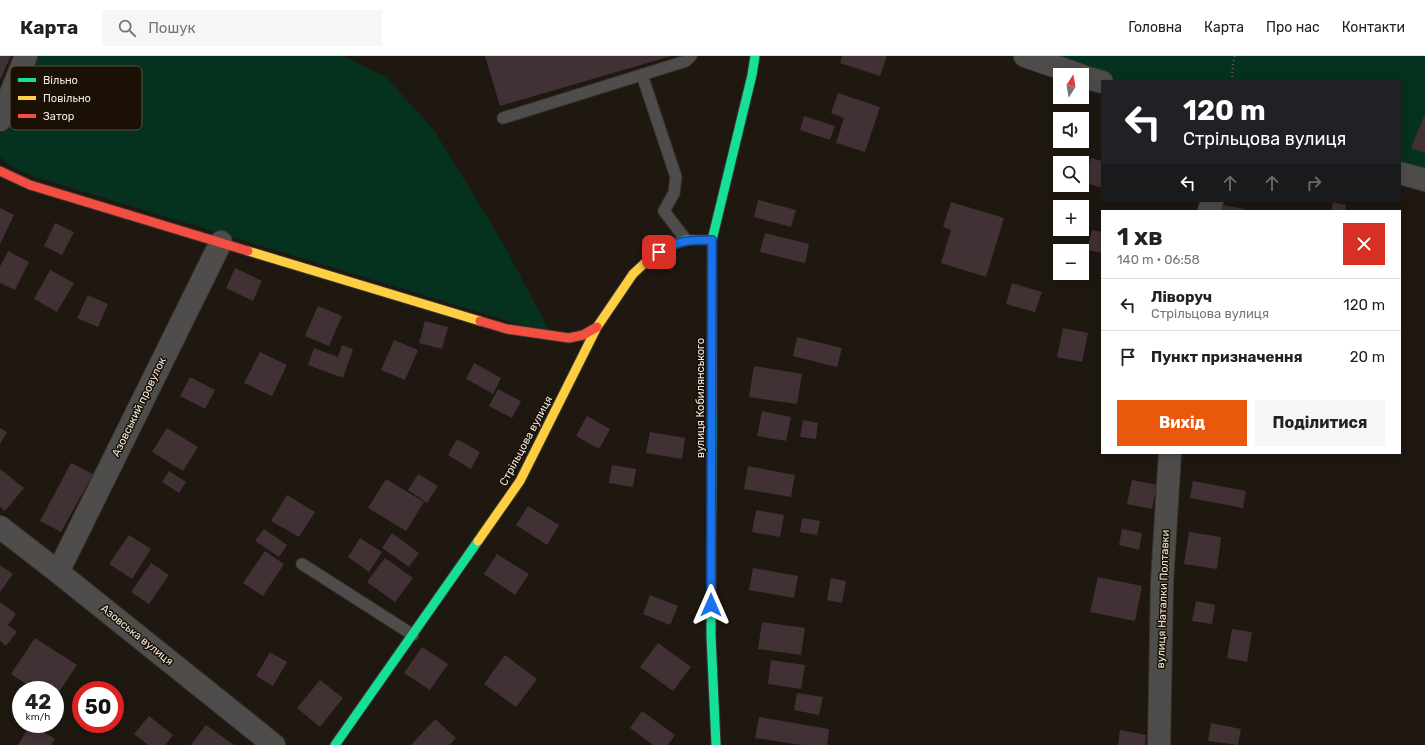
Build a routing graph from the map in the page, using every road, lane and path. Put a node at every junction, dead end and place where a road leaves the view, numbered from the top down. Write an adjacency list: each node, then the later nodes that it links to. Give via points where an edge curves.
1 (26, 56): 6 (street)
2 (691, 56): 8 (lane, via 686,61)
3 (755, 56): 19 (street, вулиця Кобилянського)
4 (1025, 56): 7 (street)
5 (1235, 56): 10 (path)
6 (22, 66)
7 (1060, 68)
8 (642, 75): 13 (lane); 18 (lane, via 676,177 674,193 664,211)
9 (1089, 78): 11 (street)
10 (1232, 80)
11 (1101, 82)
12 (10, 95): 14 (street)
13 (503, 118)
14 (0, 120)
15 (0, 171): 20 (street, via 30,185)
16 (1401, 173): 17 (street)
17 (1425, 180)
18 (686, 240): 19 (street, Стрільцова вулиця); 21 (street, Стрільцова вулиця, via 669,246 646,261 620,290)
19 (712, 240): 29 (street, вулиця Кобилянського, via 711,636)
20 (220, 242): 21 (street, via 507,329 569,338 583,335); 25 (street, Азовський провулок)
21 (597, 327): 26 (street, Стрільцова вулиця, via 520,481)
22 (1170, 454): 30 (street, вулиця Наталки Полтавки, via 1162,582)
23 (0, 527): 25 (street, Азовська вулиця)
24 (302, 564): 26 (lane)
25 (58, 572): 27 (street, Азовська вулиця)
26 (413, 635): 28 (street, Стрільцова вулиця)
27 (274, 745)
28 (335, 745)
29 (716, 745)
30 (1159, 745)

